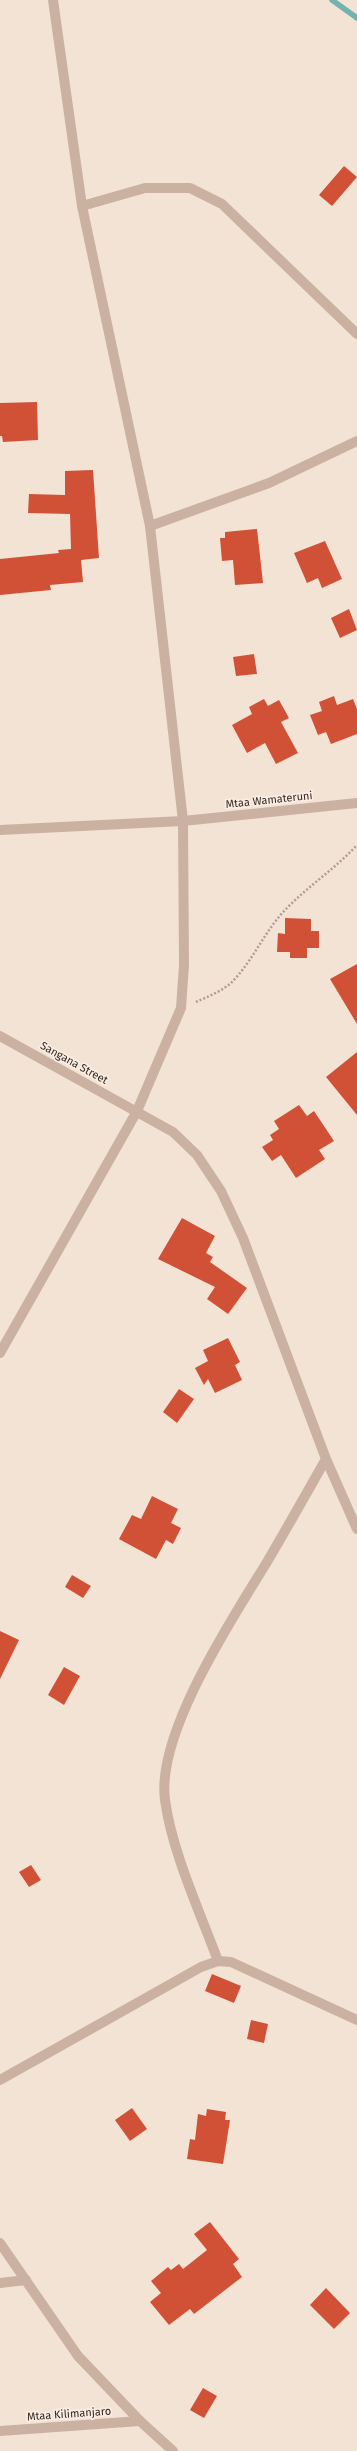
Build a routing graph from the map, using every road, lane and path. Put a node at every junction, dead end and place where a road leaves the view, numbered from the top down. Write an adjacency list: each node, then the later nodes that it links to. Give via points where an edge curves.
1 (53, 0): 2 (street)
2 (82, 206): 3 (street, via 145,188 190,188 222,204); 5 (street)
3 (357, 334)
4 (357, 441): 5 (street, via 269,483)
5 (150, 526): 7 (street)
6 (357, 803): 7 (street, Mtaa Wamateruni)
7 (183, 821): 8 (street, Mtaa Wamateruni); 10 (street, via 184,965)
8 (0, 830)
9 (357, 844): 10 (path, via 344,859 298,896 274,922 264,941 230,984)
10 (181, 1008): 12 (street)
11 (0, 1036): 12 (street, Sangana Street)
12 (137, 1111): 13 (street); 14 (street, Sangana Street, via 173,1132 183,1141 197,1155 220,1191 243,1238)
13 (0, 1353)
14 (326, 1459): 15 (street, Sangana Street); 16 (street, via 195,1687 169,1751 164,1777 165,1800 172,1836)
15 (357, 1529)
16 (218, 1961): 17 (street, via 232,1962); 18 (street, via 202,1966)
17 (357, 2020)
18 (0, 2080)
19 (0, 2243): 20 (street)
20 (26, 2280): 21 (street); 22 (street, via 78,2356)
21 (0, 2283)
22 (140, 2421): 23 (street, Mtaa Kilimanjaro); 24 (street)
23 (0, 2431)
24 (173, 2451)

